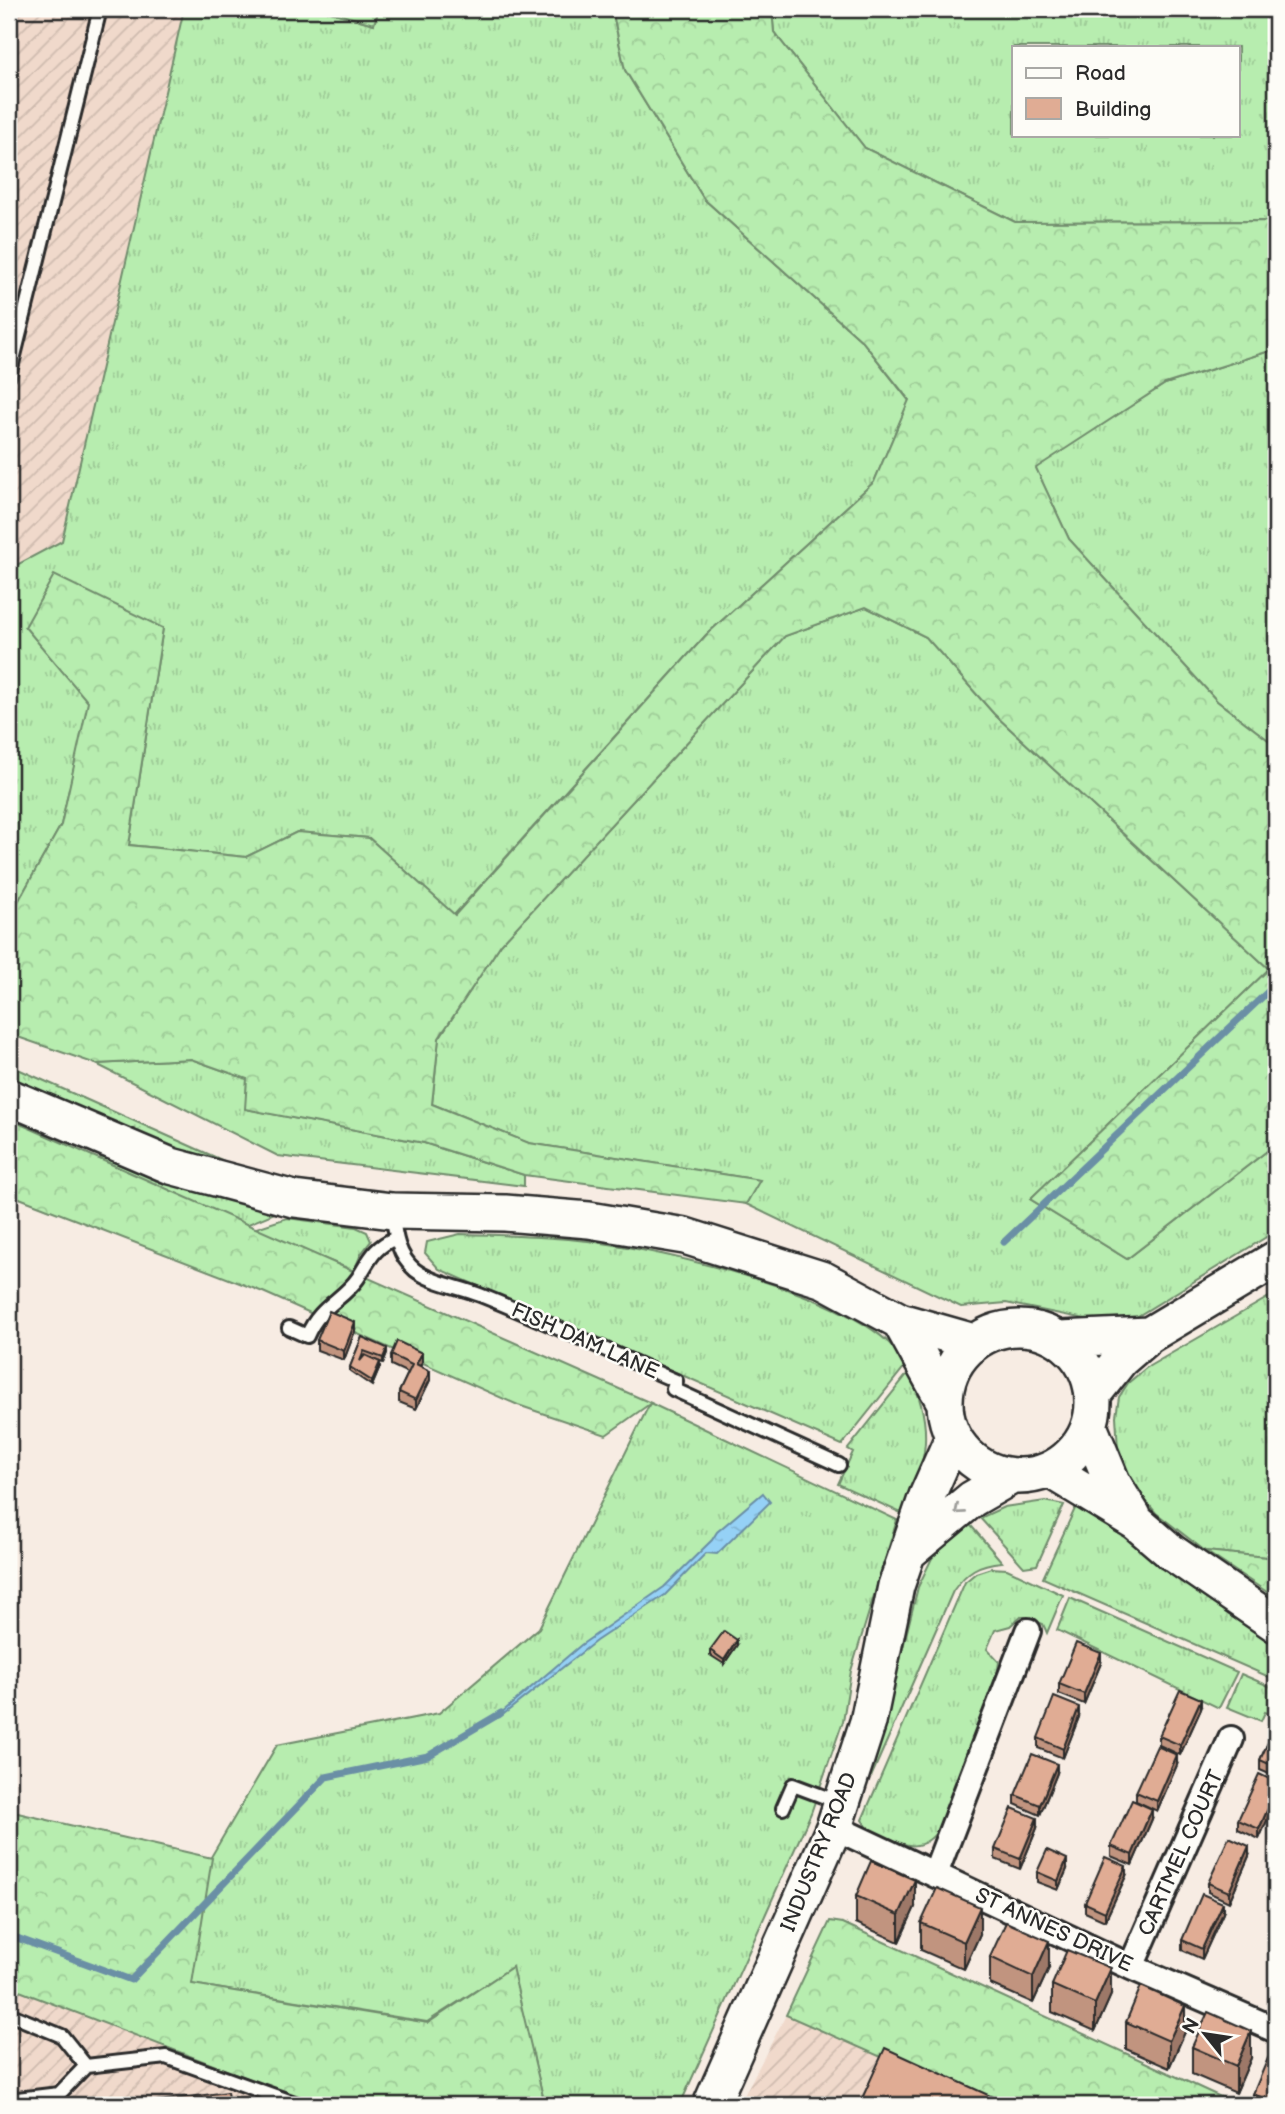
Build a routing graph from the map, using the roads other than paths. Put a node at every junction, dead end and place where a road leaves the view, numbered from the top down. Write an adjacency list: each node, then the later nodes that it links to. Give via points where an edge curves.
1 (100, 9): 2 (lane)
2 (9, 376)
3 (9, 1097): 4 (street, via 171,1166)
4 (394, 1225): 6 (street, via 541,1216 685,1236 824,1280); 7 (lane, via 357,1279 315,1318 307,1336); 14 (lane, FISH DAM LANE, via 406,1260 425,1275 676,1381 673,1389)
5 (1276, 1259): 8 (street)
6 (900, 1321): 10 (street); 11 (street)
7 (289, 1328)
8 (1149, 1335): 9 (street); 12 (street, via 1120,1360)
9 (1060, 1339): 10 (street, via 1043,1331 1007,1328); 12 (street, via 1083,1363)
10 (974, 1342): 11 (street, via 953,1368)
11 (944, 1401): 13 (street)
12 (1091, 1410): 15 (street, via 1080,1444); 17 (street, via 1112,1482)
13 (953, 1437): 16 (street, via 978,1464); 18 (street, INDUSTRY ROAD, via 927,1496)
14 (839, 1465)
15 (1050, 1470): 16 (street); 17 (street)
16 (1012, 1476): 18 (street, INDUSTRY ROAD, one-way to 18, via 972,1499)
17 (1136, 1522): 19 (street)
18 (911, 1550): 23 (street, INDUSTRY ROAD, via 896,1586 868,1721)
19 (1276, 1625)
20 (1017, 1641): 24 (street)
21 (1231, 1739): 25 (street, CARTMEL COURT)
22 (783, 1808): 23 (lane, via 793,1785)
23 (838, 1815): 24 (street, ST ANNES DRIVE); 31 (street, INDUSTRY ROAD)
24 (935, 1874): 25 (street, ST ANNES DRIVE)
25 (1131, 1967): 27 (street, ST ANNES DRIVE)
26 (9, 2014): 28 (lane, via 62,2036)
27 (1276, 2030)
28 (86, 2066): 29 (lane, via 59,2094); 30 (lane, via 166,2057)
29 (9, 2100)
30 (300, 2105)
31 (711, 2105)

